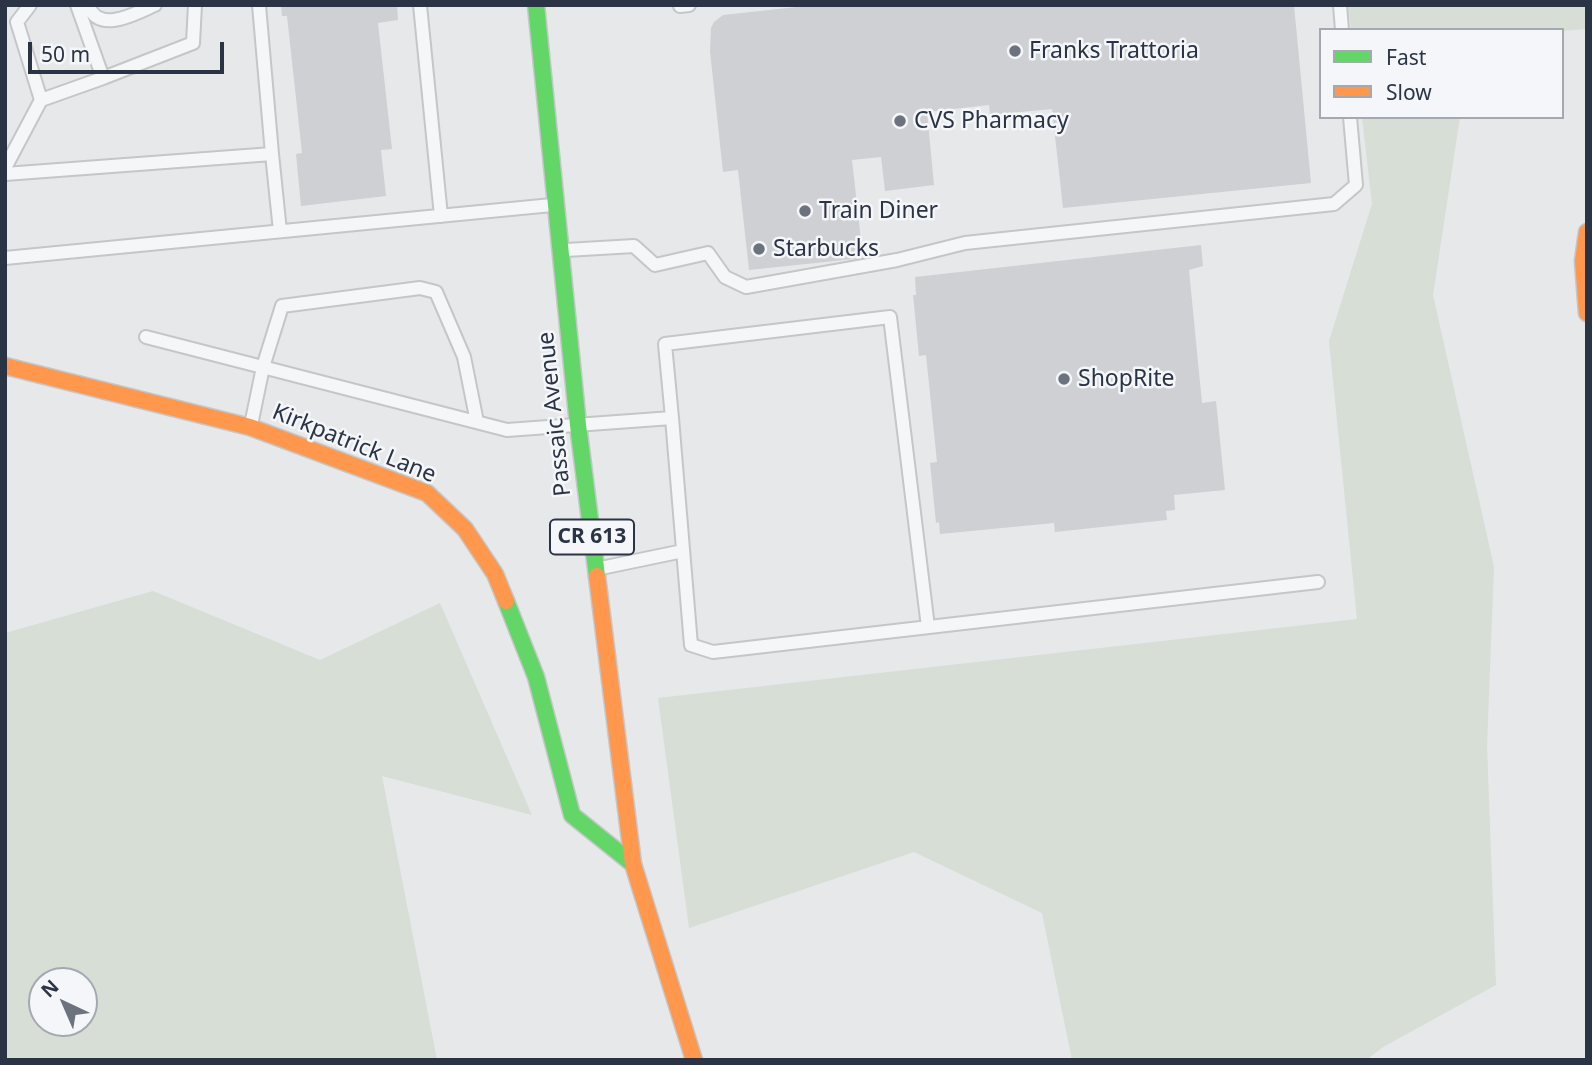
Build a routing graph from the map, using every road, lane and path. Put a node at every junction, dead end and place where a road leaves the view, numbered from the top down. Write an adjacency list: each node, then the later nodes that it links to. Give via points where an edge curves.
1 (30, 5): 12 (lane, via 18,22)
2 (77, 5): 11 (lane)
3 (88, 5): 4 (lane, via 90,12 103,20 119,20)
4 (155, 5)
5 (195, 5): 11 (lane, via 193,43)
6 (259, 5): 14 (lane)
7 (420, 5): 18 (lane)
8 (536, 5): 17 (main road, Passaic Avenue / CR 613)
9 (1339, 5): 10 (lane)
10 (1342, 28)
11 (103, 78): 12 (lane)
12 (41, 100): 15 (lane)
13 (1350, 119): 21 (lane, via 1356,185 1334,204 965,243 746,287 725,277 708,253 655,265 634,246)
14 (272, 154): 16 (lane); 19 (lane)
15 (5, 168)
16 (5, 174)
17 (556, 204): 18 (lane); 21 (main road, Passaic Avenue / CR 613)
18 (440, 216): 19 (lane)
19 (280, 231): 22 (lane)
20 (1587, 232): 23 (main road)
21 (561, 250): 29 (main road, Passaic Avenue / CR 613)
22 (5, 258)
23 (1587, 313)
24 (146, 337): 26 (lane)
25 (5, 366): 30 (main road, Kirkpatrick Lane)
26 (264, 367): 28 (lane); 28 (lane, via 282,306 420,288 436,292 464,357); 30 (lane)
27 (672, 418): 29 (lane); 31 (lane); 34 (lane, via 665,344 890,317)
28 (477, 422): 29 (lane, via 507,430)
29 (578, 425): 32 (main road, Passaic Avenue / CR 613)
30 (250, 427): 35 (main road, Kirkpatrick Lane, via 427,494 466,529 495,574 536,677 572,815)
31 (683, 551): 32 (lane); 34 (lane, via 691,645 702,649 713,652)
32 (596, 569): 35 (main road, Passaic Avenue / CR 613)
33 (1318, 582): 34 (lane)
34 (928, 627)
35 (633, 864): 36 (main road, Passaic Avenue / CR 613)
36 (694, 1060)

